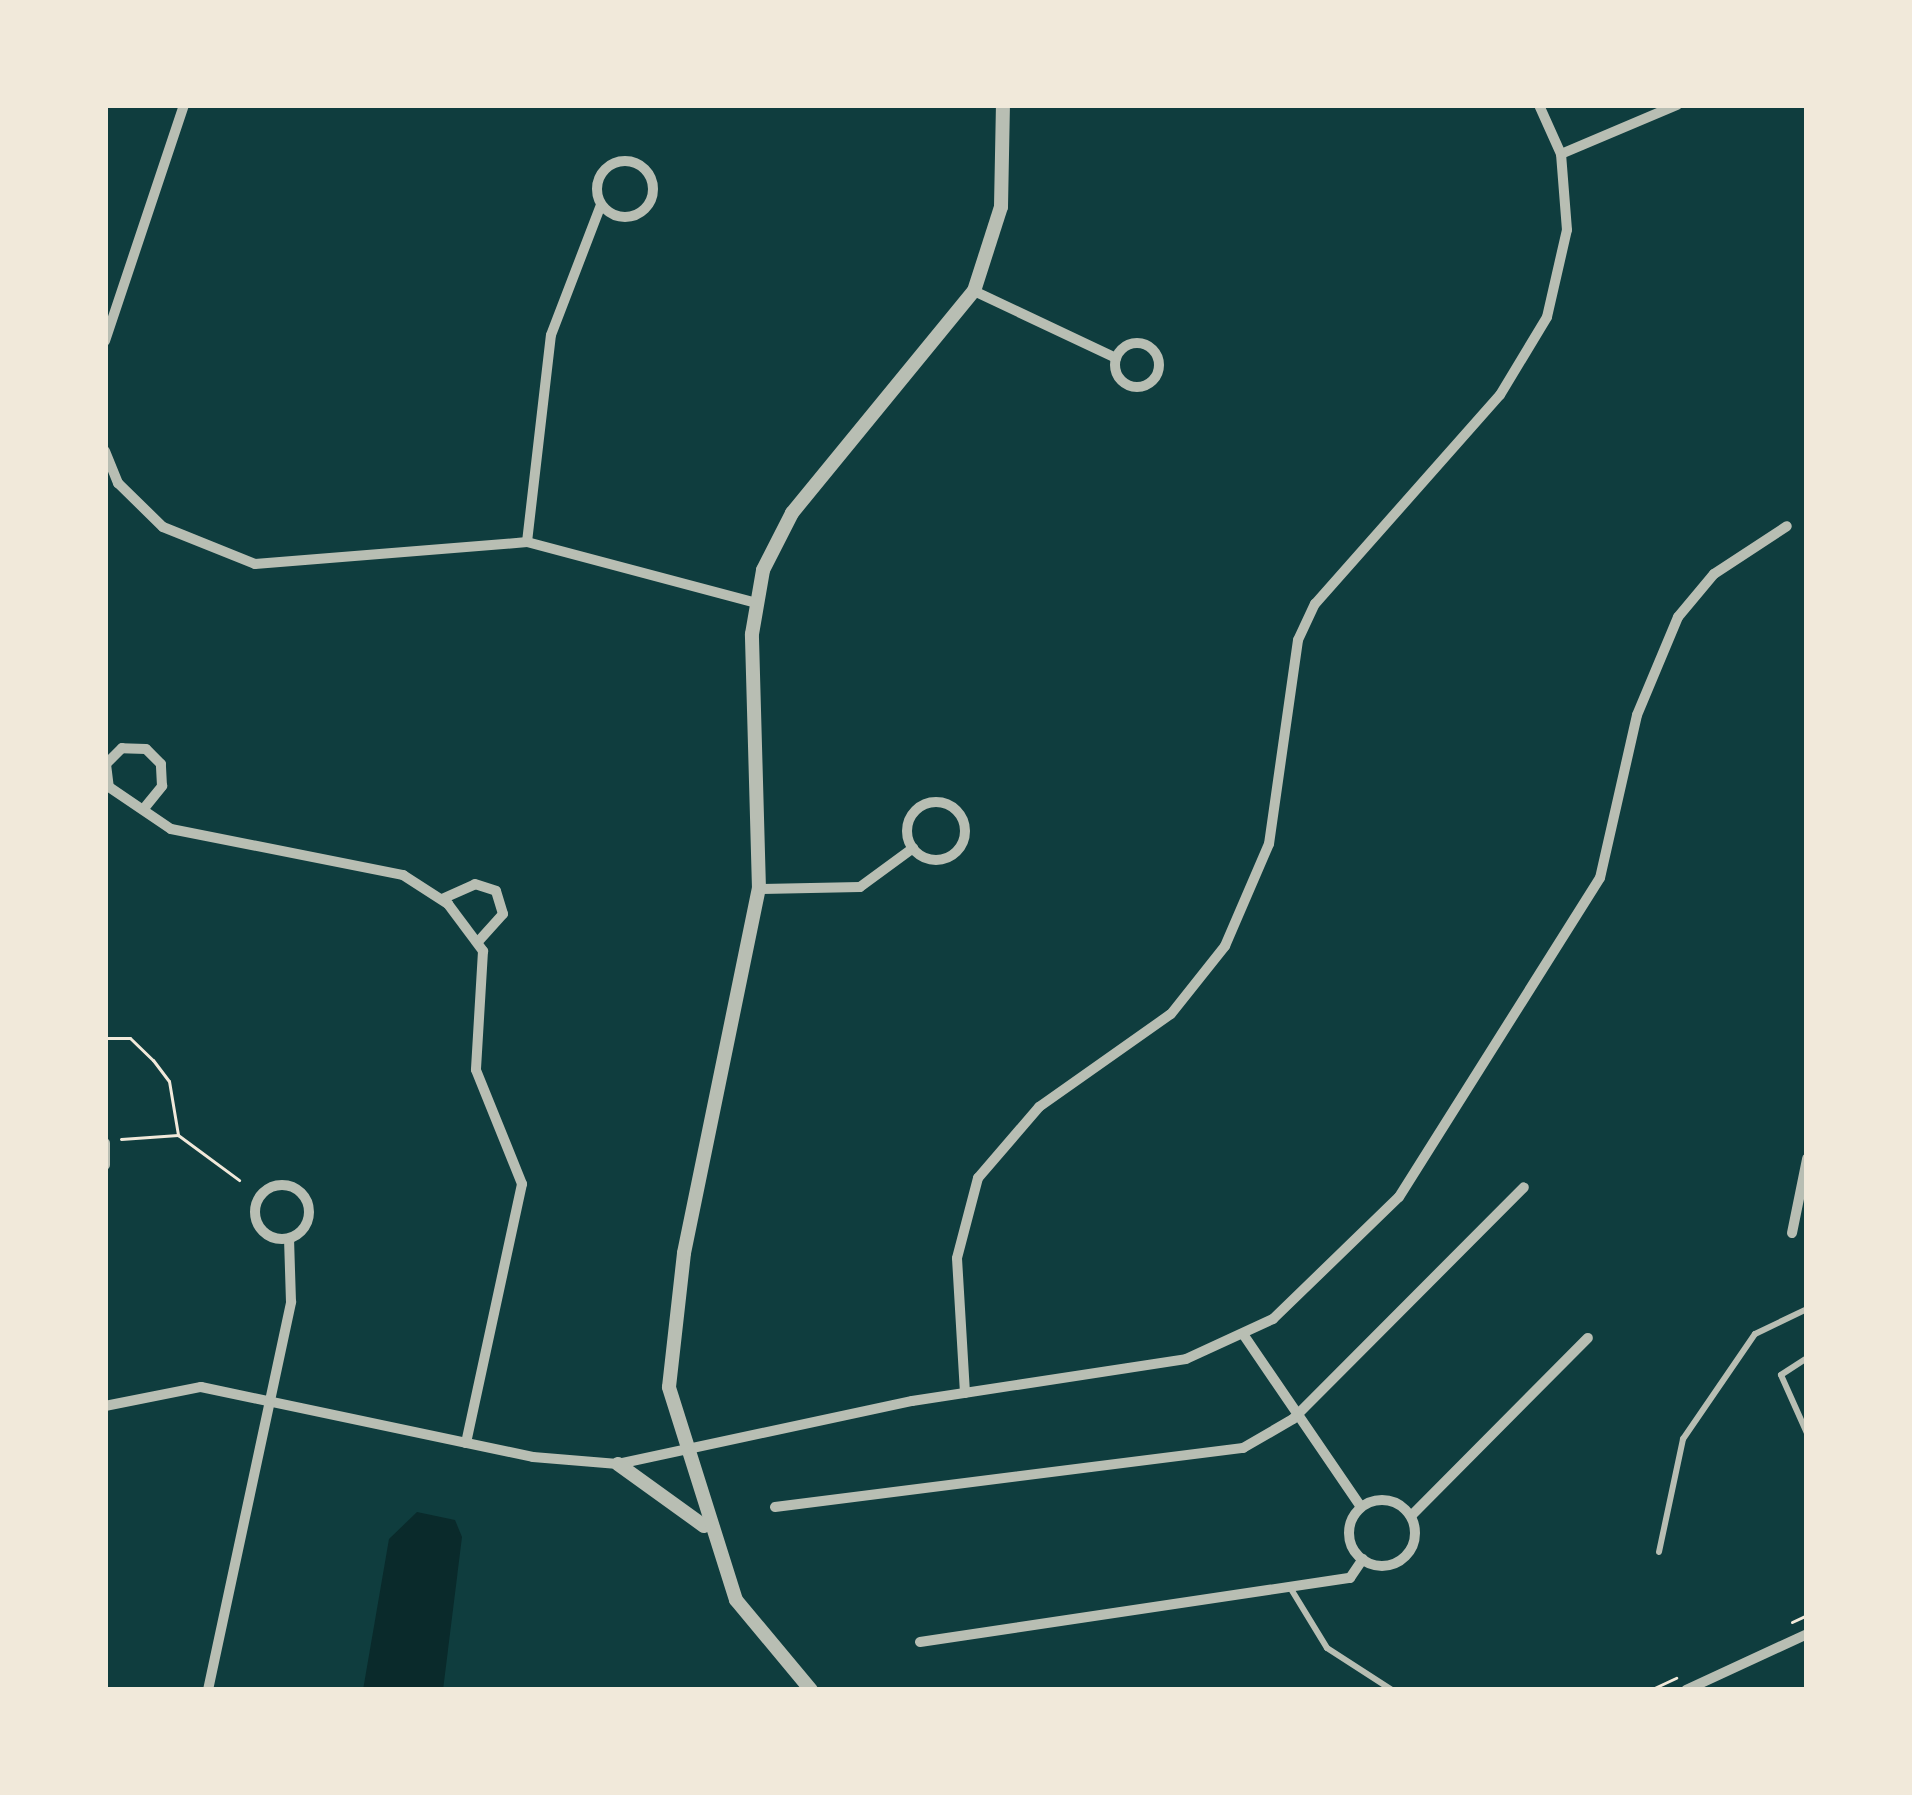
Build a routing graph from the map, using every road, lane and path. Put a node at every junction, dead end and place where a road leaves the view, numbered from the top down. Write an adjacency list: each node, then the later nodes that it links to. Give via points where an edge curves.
1 (184, 105): 8 (street)
2 (1003, 105): 7 (street, via 1001,207)
3 (1539, 105): 5 (street)
4 (1677, 105): 5 (street)
5 (1561, 154): 33 (street, via 1567,230 1532,347 1335,573 1298,640 1269,844 1225,946 1171,1013 1040,1107 979,1178 957,1258)
6 (601, 205): 6 (street, via 620,217 641,212 653,194 648,172 630,160 608,165 596,184); 12 (street, via 551,335)
7 (974, 291): 9 (street); 13 (street, via 792,512)
8 (105, 340)
9 (1116, 358): 9 (street, via 1129,386 1158,372 1141,344)
10 (105, 451): 12 (street, via 118,483 163,527 255,564)
11 (1787, 526): 30 (street, via 1714,574 1678,617 1637,715 1600,878 1399,1197 1274,1319)
12 (527, 542): 13 (street)
13 (756, 603): 16 (street)
14 (146, 806): 14 (street, via 163,786 161,764 146,748 122,748 106,764 109,787); 17 (street, via 189,835 403,875)
15 (913, 848): 15 (street, via 952,855 964,839 959,813 922,806 907,829); 16 (street, via 860,887)
16 (759, 889): 39 (street, via 672,1320 669,1387)
17 (442, 899): 18 (street); 18 (street, via 476,884 496,891 502,914)
18 (478, 942): 38 (street, via 488,980 476,1070 522,1184)
19 (105, 1038): 20 (path, via 130,1038 169,1081)
20 (178, 1135): 21 (path); 25 (path)
21 (122, 1139)
22 (105, 1143): 24 (street)
23 (1807, 1159): 27 (street)
24 (105, 1165)
25 (239, 1180)
26 (1524, 1187): 36 (street)
27 (1792, 1233)
28 (289, 1239): 28 (street, via 308,1205 274,1186 255,1220); 34 (street, via 291,1302)
29 (1807, 1309): 45 (lane, via 1755,1334 1683,1439)
30 (1243, 1334): 33 (street, via 1115,1375); 36 (street)
31 (1588, 1338): 43 (street)
32 (1807, 1358): 37 (lane, via 1781,1375)
33 (965, 1393): 39 (street)
34 (271, 1398): 35 (street, via 201,1387); 38 (street); 50 (street)
35 (105, 1406)
36 (1292, 1419): 41 (street); 42 (street, via 1243,1448 1154,1464)
37 (1807, 1433)
38 (466, 1443): 40 (street)
39 (685, 1453): 40 (street); 44 (street)
40 (618, 1464): 44 (street)
41 (1361, 1507): 43 (street, via 1383,1499); 46 (street, via 1349,1532)
42 (775, 1508)
43 (1411, 1516): 46 (street, via 1406,1556)
44 (704, 1526): 51 (street, via 761,1640)
45 (1659, 1552)
46 (1363, 1559): 47 (street, via 1351,1578)
47 (1290, 1586): 49 (street); 52 (lane, via 1328,1648)
48 (1807, 1634): 53 (street)
49 (920, 1642)
50 (208, 1690)
51 (812, 1690)
52 (1392, 1690)
53 (1686, 1690)

